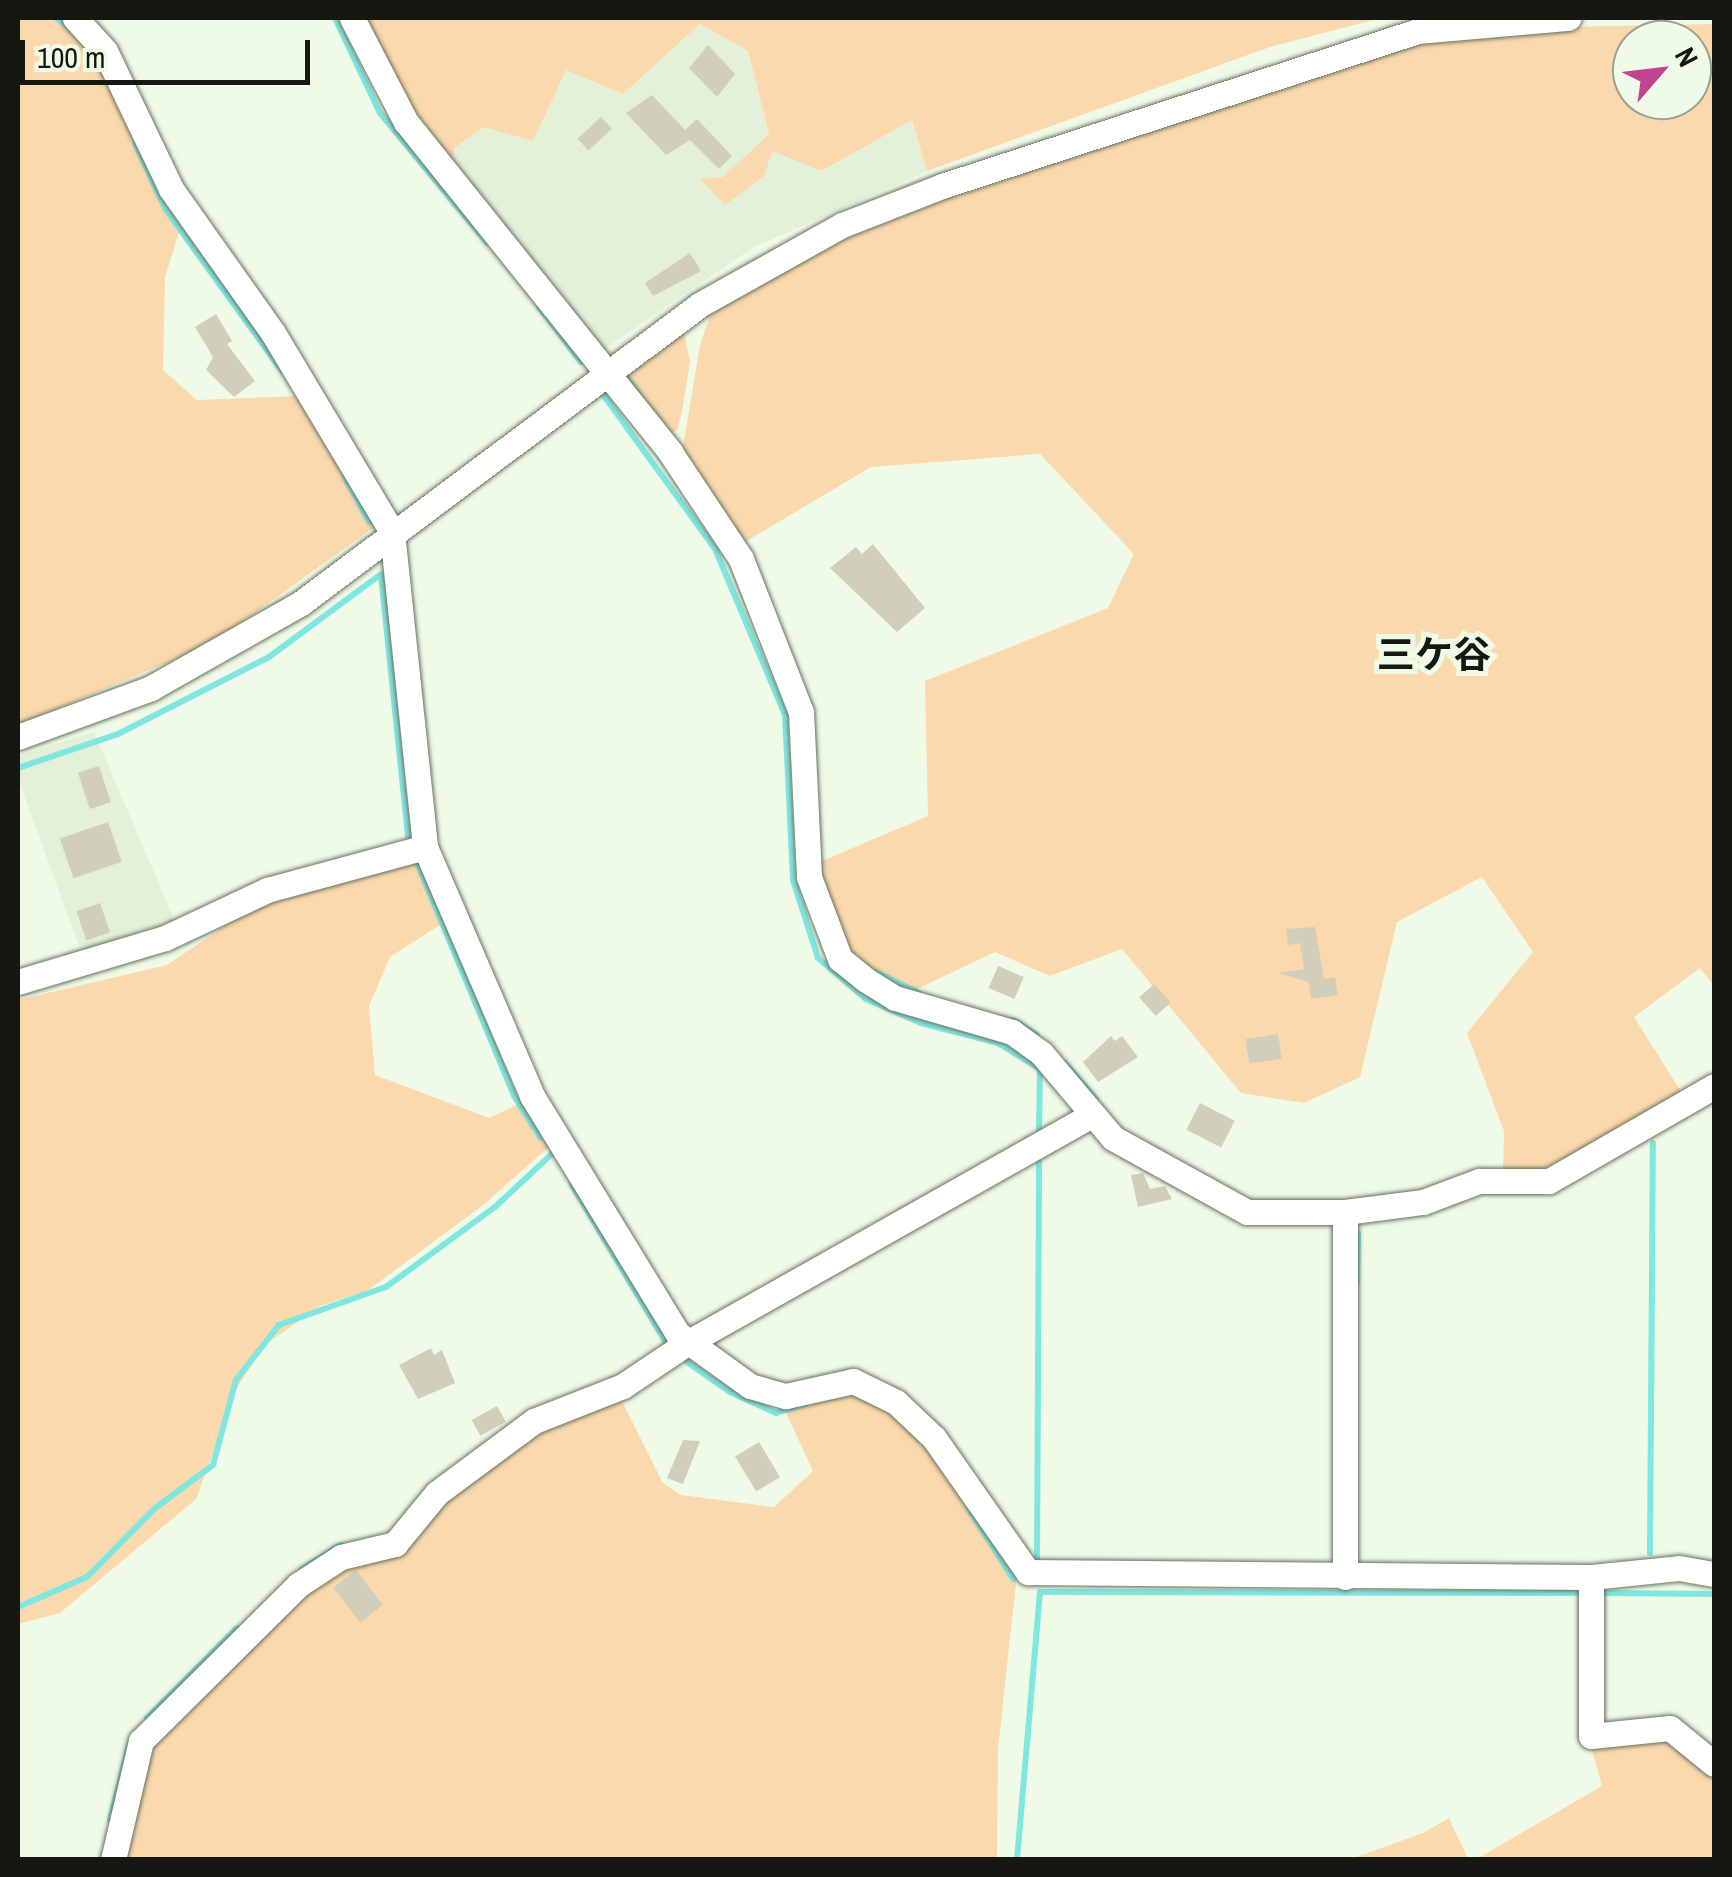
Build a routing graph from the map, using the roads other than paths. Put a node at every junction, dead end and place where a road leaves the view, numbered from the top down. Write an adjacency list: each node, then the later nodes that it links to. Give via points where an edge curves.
1 (76, 18): 5 (street, via 105,51 171,190 274,334)
2 (352, 18): 4 (street, via 406,122)
3 (1568, 18): 4 (street, via 1418,31 942,186 765,263)
4 (606, 370): 5 (street); 10 (street, via 741,559 801,712 808,877 840,958 895,998 1012,1032 1042,1054)
5 (392, 532): 6 (street, via 301,603 194,666); 7 (street)
6 (18, 737)
7 (425, 847): 8 (street, via 267,890 165,938); 12 (street, via 532,1096)
8 (18, 982)
9 (1714, 1086): 11 (street, via 1549,1181 1479,1181 1423,1202)
10 (1091, 1114): 11 (street, via 1112,1138 1247,1212); 12 (street)
11 (1345, 1212): 14 (street)
12 (687, 1343): 14 (street, via 750,1386 786,1396 853,1381 896,1402 934,1438 1028,1572); 17 (street, via 614,1391 552,1411 516,1432 437,1492 394,1544 342,1557 298,1584 141,1742)
13 (1714, 1574): 15 (street, via 1679,1568)
14 (1345, 1577): 15 (street)
15 (1592, 1577): 16 (street, via 1591,1736 1670,1728)
16 (1714, 1764)
17 (113, 1860)

